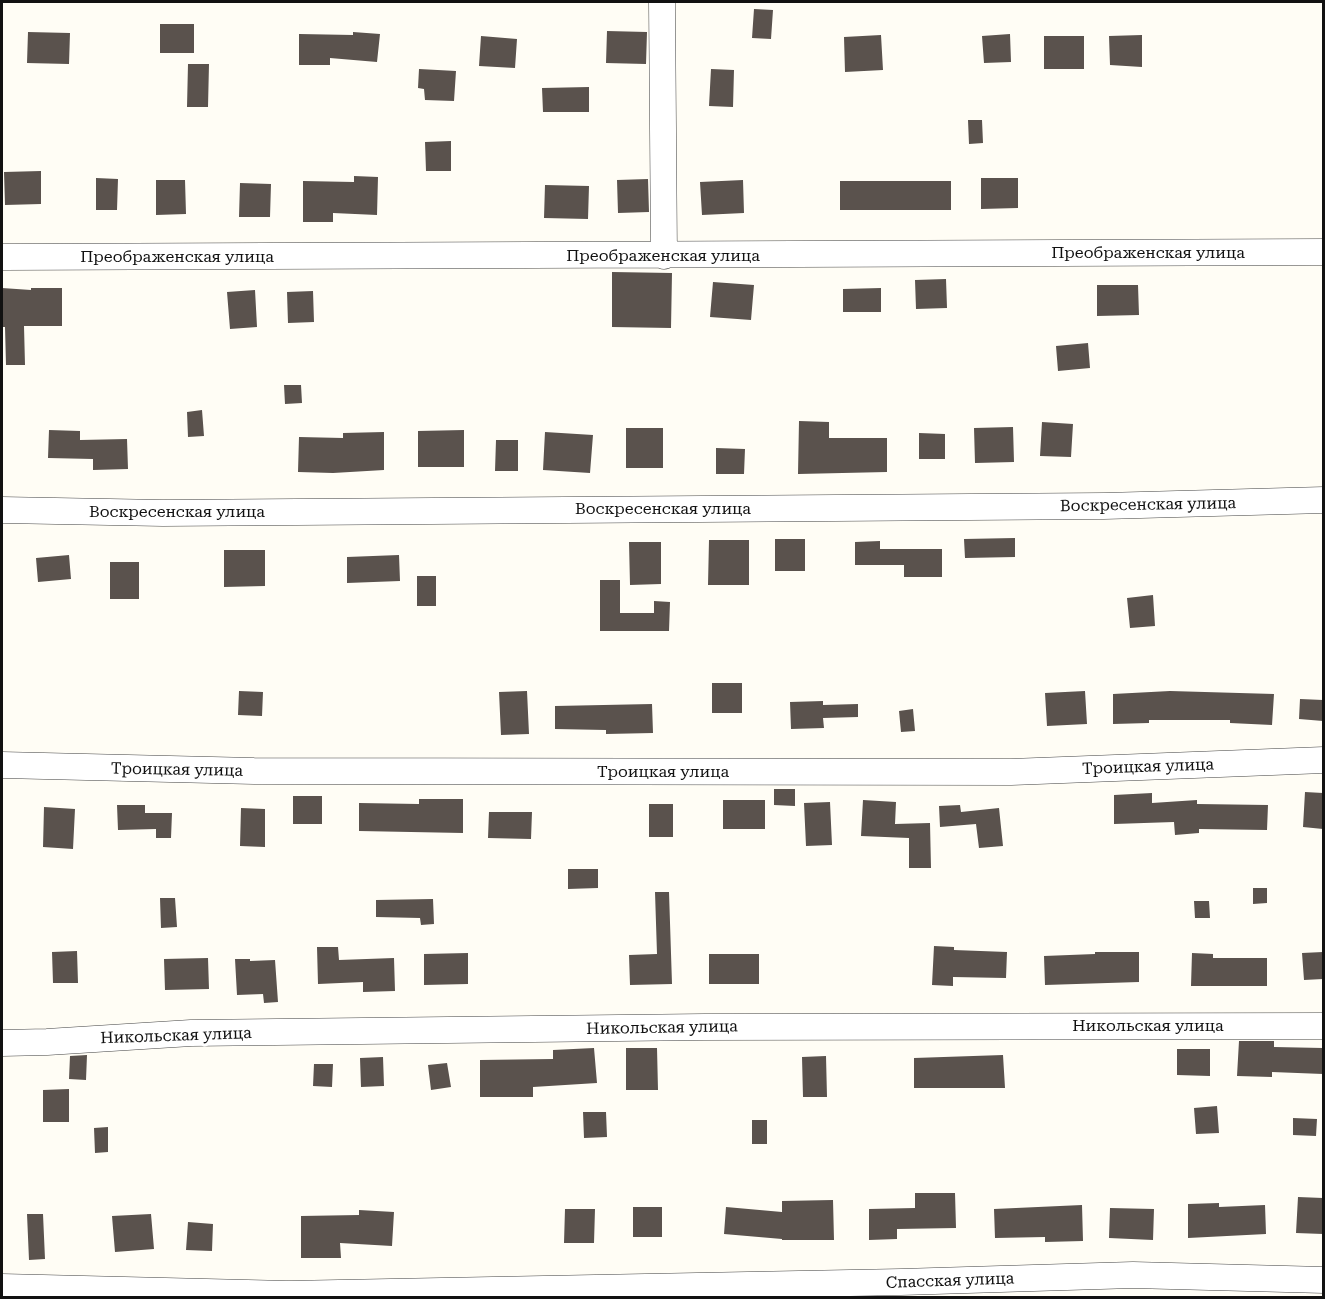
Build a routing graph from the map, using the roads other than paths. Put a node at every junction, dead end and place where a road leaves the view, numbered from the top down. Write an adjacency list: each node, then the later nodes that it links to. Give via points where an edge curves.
1 (662, 2): 3 (street)
2 (1323, 252): 3 (street, Преображенская улица)
3 (664, 256): 4 (street, Преображенская улица)
4 (2, 257)
5 (1323, 500): 6 (street, Воскресенская улица, via 1104,506 163,513)
6 (2, 510)
7 (1323, 760): 8 (street, Троицкая улица, via 1011,772 254,771)
8 (2, 765)
9 (1323, 1026): 10 (street, Никольская улица, via 704,1027 191,1034)
10 (2, 1043)
11 (1323, 1280): 12 (street, Спасская улица, via 1133,1275 288,1294)
12 (2, 1287)

